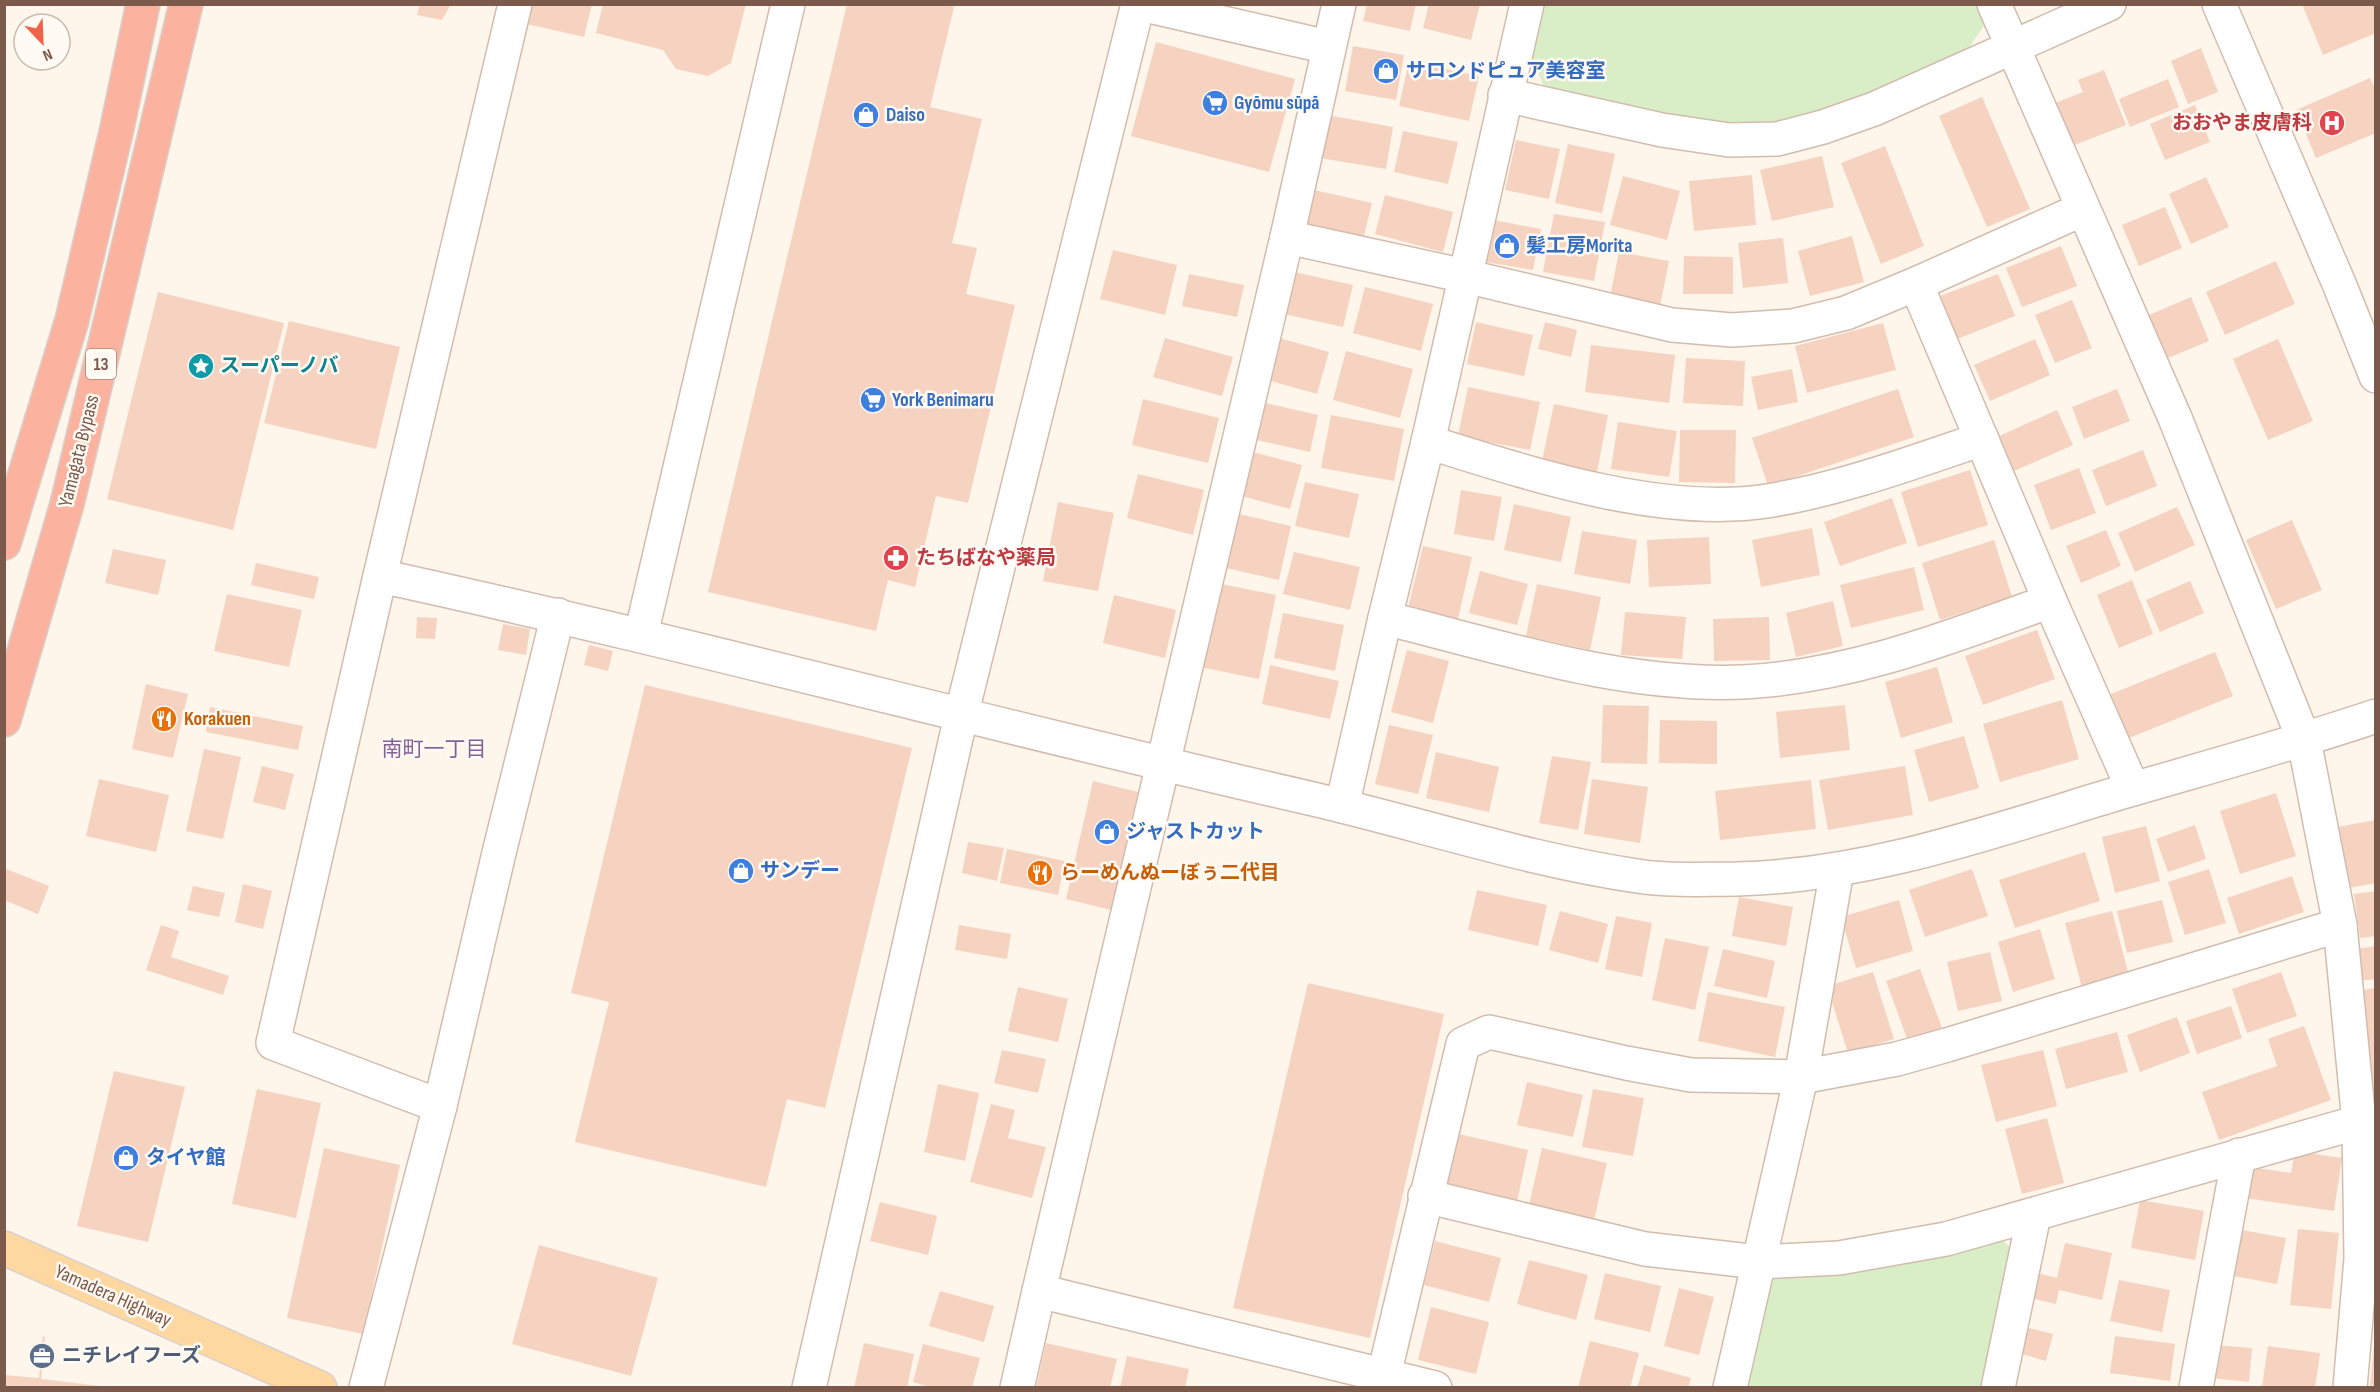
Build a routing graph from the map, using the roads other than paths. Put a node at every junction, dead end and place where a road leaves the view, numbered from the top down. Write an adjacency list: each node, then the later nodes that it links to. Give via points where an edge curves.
1 (143, 4): 21 (highway, 13, via 72,320)
2 (186, 4): 29 (highway, Yamagata Bypass / 13, via 67,504)
3 (515, 4): 22 (street)
4 (788, 4): 26 (street)
5 (1139, 4): 11 (street); 27 (street)
6 (1339, 4): 11 (street)
7 (1527, 4): 13 (street)
8 (1994, 4): 12 (street)
9 (2109, 4): 12 (street)
10 (2219, 4): 18 (street)
11 (1328, 47): 15 (street)
12 (2011, 47): 13 (street, via 1874,109 1777,139 1729,140 1662,130); 14 (street)
13 (1505, 95): 16 (street)
14 (2083, 209): 17 (street); 30 (street, via 2175,418)
15 (1287, 237): 16 (street); 31 (street)
16 (1465, 276): 17 (street, via 1672,325 1732,330 1793,326 1846,313); 20 (street)
17 (1916, 284): 19 (street)
18 (2376, 375)
19 (1982, 439): 20 (street, via 1818,490 1766,501 1715,504 1585,487); 23 (street)
20 (1428, 442): 25 (street)
21 (4, 543)
22 (380, 576): 24 (street); 37 (street, via 273,1043)
23 (2050, 601): 25 (street, via 1853,666 1742,682 1628,674); 32 (street)
24 (558, 615): 26 (street); 37 (street)
25 (1385, 618): 33 (street)
26 (641, 634): 27 (street)
27 (961, 716): 31 (street); 48 (street)
28 (2376, 716): 30 (street)
29 (4, 720)
30 (2304, 740): 32 (street); 35 (street)
31 (1162, 765): 33 (street); 44 (street)
32 (2133, 789): 34 (street, via 1961,841)
33 (1342, 806): 34 (street, via 1527,856 1650,878 1741,879)
34 (1838, 870): 36 (street)
35 (2340, 925): 36 (street, via 1947,1045); 38 (street)
36 (1801, 1077): 40 (street, via 1691,1075 1489,1032 1463,1044); 43 (street)
37 (440, 1106): 47 (street)
38 (2359, 1122): 39 (street); 54 (street, via 2361,1259)
39 (2239, 1155): 41 (street); 53 (street)
40 (1425, 1197): 43 (street, via 1645,1249); 45 (street)
41 (2034, 1215): 43 (street, via 1899,1249 1839,1258); 52 (street)
42 (4, 1248): 46 (main road, Yamadera Highway)
43 (1758, 1262): 51 (street)
44 (1039, 1291): 45 (street); 49 (street)
45 (1383, 1375): 50 (street)
46 (320, 1388)
47 (366, 1388)
48 (809, 1388)
49 (1017, 1388)
50 (1435, 1388)
51 (1730, 1388)
52 (1998, 1388)
53 (2196, 1388)
54 (2350, 1388)

